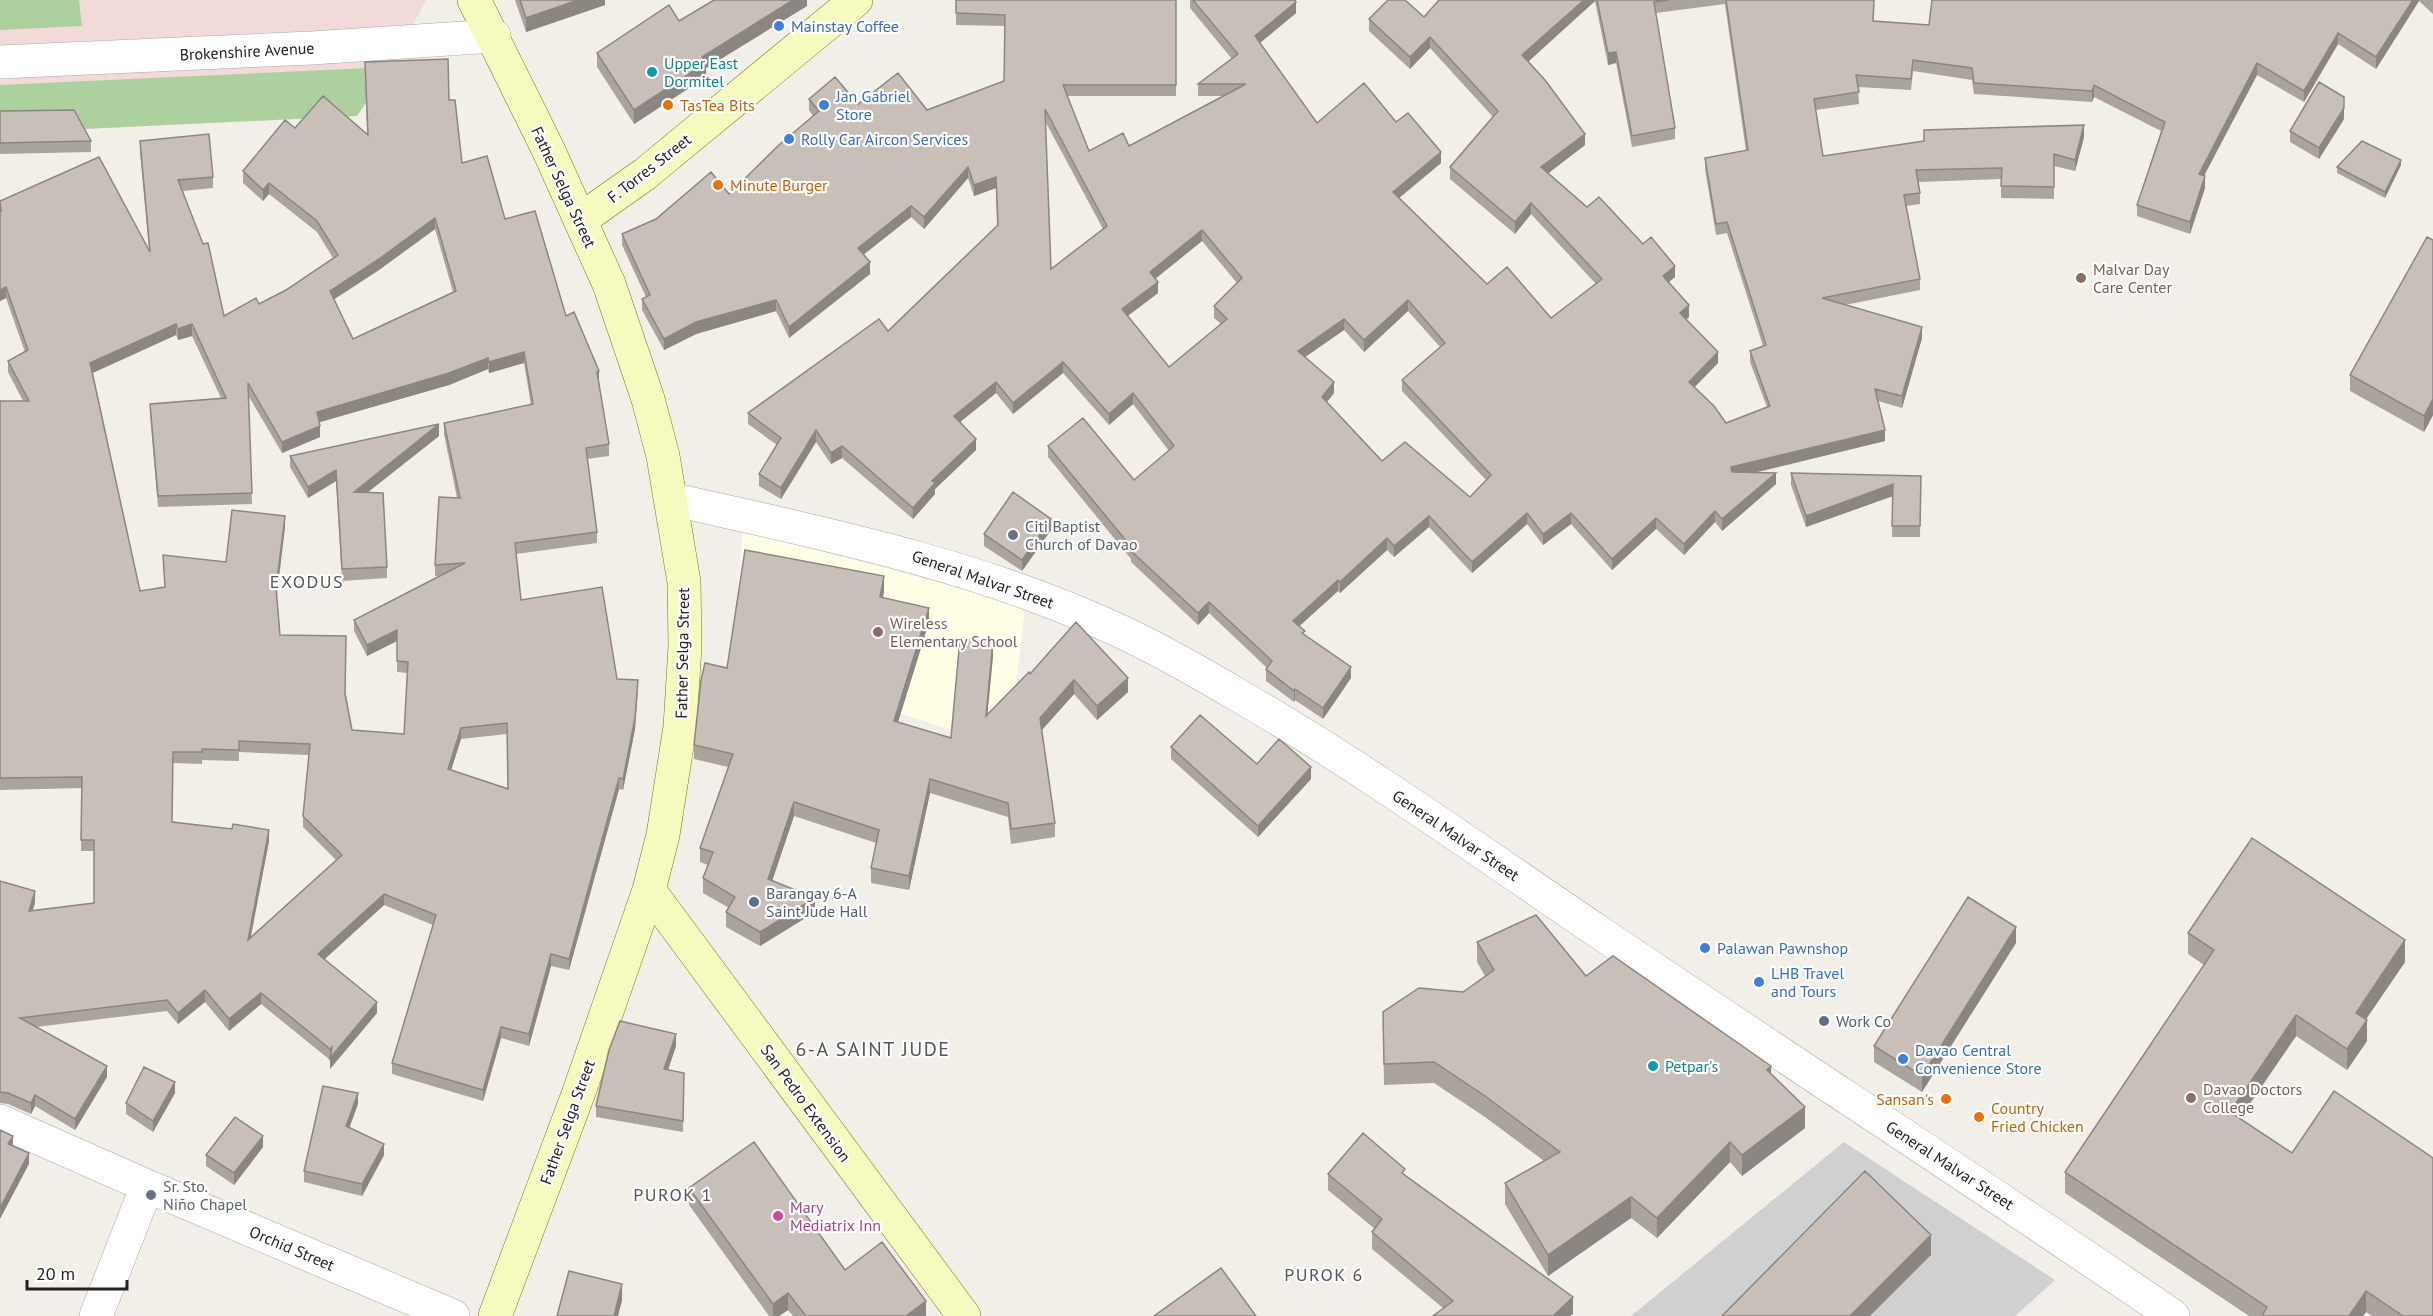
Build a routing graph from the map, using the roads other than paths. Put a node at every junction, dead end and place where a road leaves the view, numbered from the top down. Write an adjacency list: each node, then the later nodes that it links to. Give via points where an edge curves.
1 (474, 0): 3 (main road, Father Selga Street)
2 (856, 0): 5 (main road, F. Torres Street, via 645,174)
3 (494, 36): 4 (street, Brokenshire Avenue); 5 (main road, Father Selga Street)
4 (0, 62)
5 (580, 220): 6 (main road, Father Selga Street, via 609,284 648,399)
6 (671, 499): 7 (main road, Father Selga Street, via 684,582 685,646 680,727 663,835); 14 (street, General Malvar Street, via 904,552 1015,587 1113,627 1191,668 1341,758)
7 (649, 890): 12 (main road, Father Selga Street); 13 (main road, San Pedro Extension)
8 (0, 1120): 9 (street, Orchid Street)
9 (147, 1186): 10 (street); 11 (street, Orchid Street)
10 (96, 1316)
11 (453, 1316)
12 (495, 1316)
13 (964, 1316)
14 (2173, 1316)

